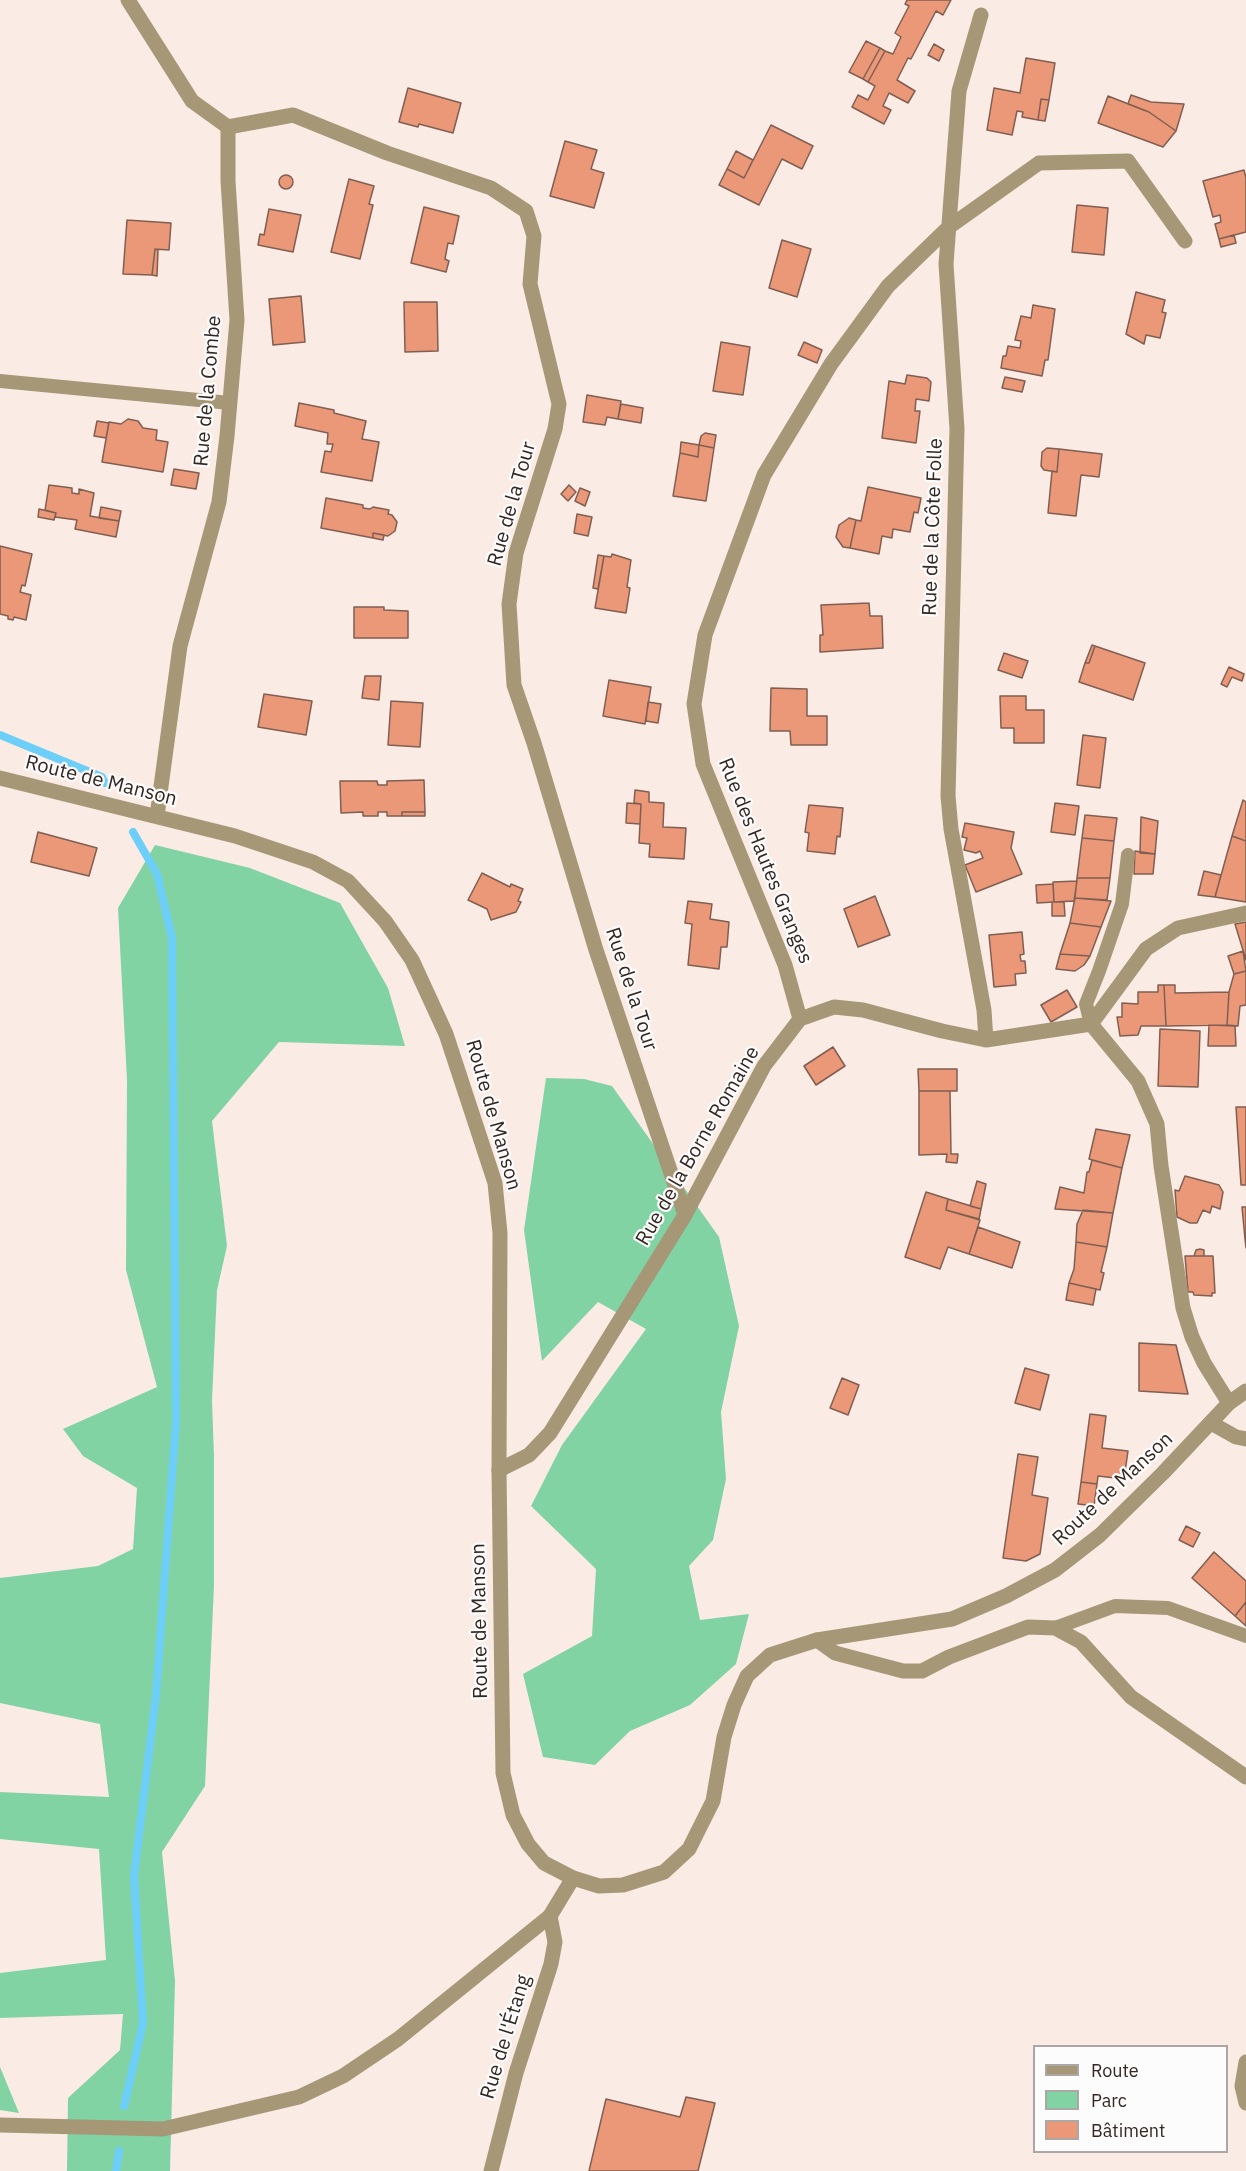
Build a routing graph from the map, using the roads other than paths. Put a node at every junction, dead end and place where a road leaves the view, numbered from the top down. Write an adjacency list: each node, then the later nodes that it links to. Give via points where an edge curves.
1 (128, 0): 3 (street, via 192,101)
2 (981, 15): 4 (street, Rue de la Côte Folle, via 959,91)
3 (228, 127): 7 (street, Rue de la Combe, via 237,320); 15 (street, Rue de la Tour, via 293,114 387,153 491,188 526,211 534,236 530,284 559,404 555,429 516,553 509,604 514,685 596,950)
4 (949, 226): 5 (street, Rue des Hautes Granges, via 1039,163 1128,161); 12 (street, Rue des Hautes Granges, via 888,286 831,364 764,475 705,635 694,704 702,764 785,965); 14 (street, Rue de la Côte Folle, via 946,264 957,429 948,796)
5 (1185, 241)
6 (0, 381): 7 (lane)
7 (230, 403): 9 (street, Rue de la Combe, via 219,502 180,646)
8 (0, 778): 9 (street, Route de Manson)
9 (157, 816): 20 (street, Route de Manson, via 285,852 348,881 385,921 412,960 447,1034 495,1183 500,1233)
10 (1128, 855): 13 (lane, via 1122,904 1086,1004)
11 (1246, 914): 13 (street, via 1178,928 1146,950)
12 (800, 1019): 14 (street, via 834,1007); 15 (street, Rue de la Borne Romaine, via 764,1066)
13 (1091, 1024): 14 (street); 17 (street, via 1138,1081 1156,1124 1182,1308 1204,1363)
14 (986, 1040)
15 (685, 1215): 20 (street, Rue de la Borne Romaine, via 550,1433 529,1455)
16 (1246, 1391): 17 (street, Route de Manson)
17 (1229, 1403): 18 (street, Route de Manson)
18 (1211, 1424): 19 (street); 23 (street, Route de Manson, via 1100,1535 1055,1570 952,1619)
19 (1246, 1438)
20 (499, 1470): 25 (street, Route de Manson, via 503,1773 513,1815 528,1844 544,1863)
21 (1055, 1628): 22 (lane, via 1115,1606 1168,1608); 23 (street, via 1028,1627 922,1671 903,1671 835,1653); 24 (street, via 1082,1642 1131,1697)
22 (1246, 1636)
23 (817, 1640): 25 (street, Route de Manson, via 770,1655 747,1676 724,1737 713,1802 689,1849 664,1872 623,1885 599,1886)
24 (1246, 1777)
25 (573, 1878): 26 (street)
26 (550, 1916): 29 (street, via 398,2039 343,2076 299,2097 163,2129); 30 (street, Rue de l'Étang, via 555,1942 551,1964)
27 (1246, 2062): 28 (street, via 1242,2086)
28 (1246, 2103)
29 (0, 2125)
30 (490, 2171)

